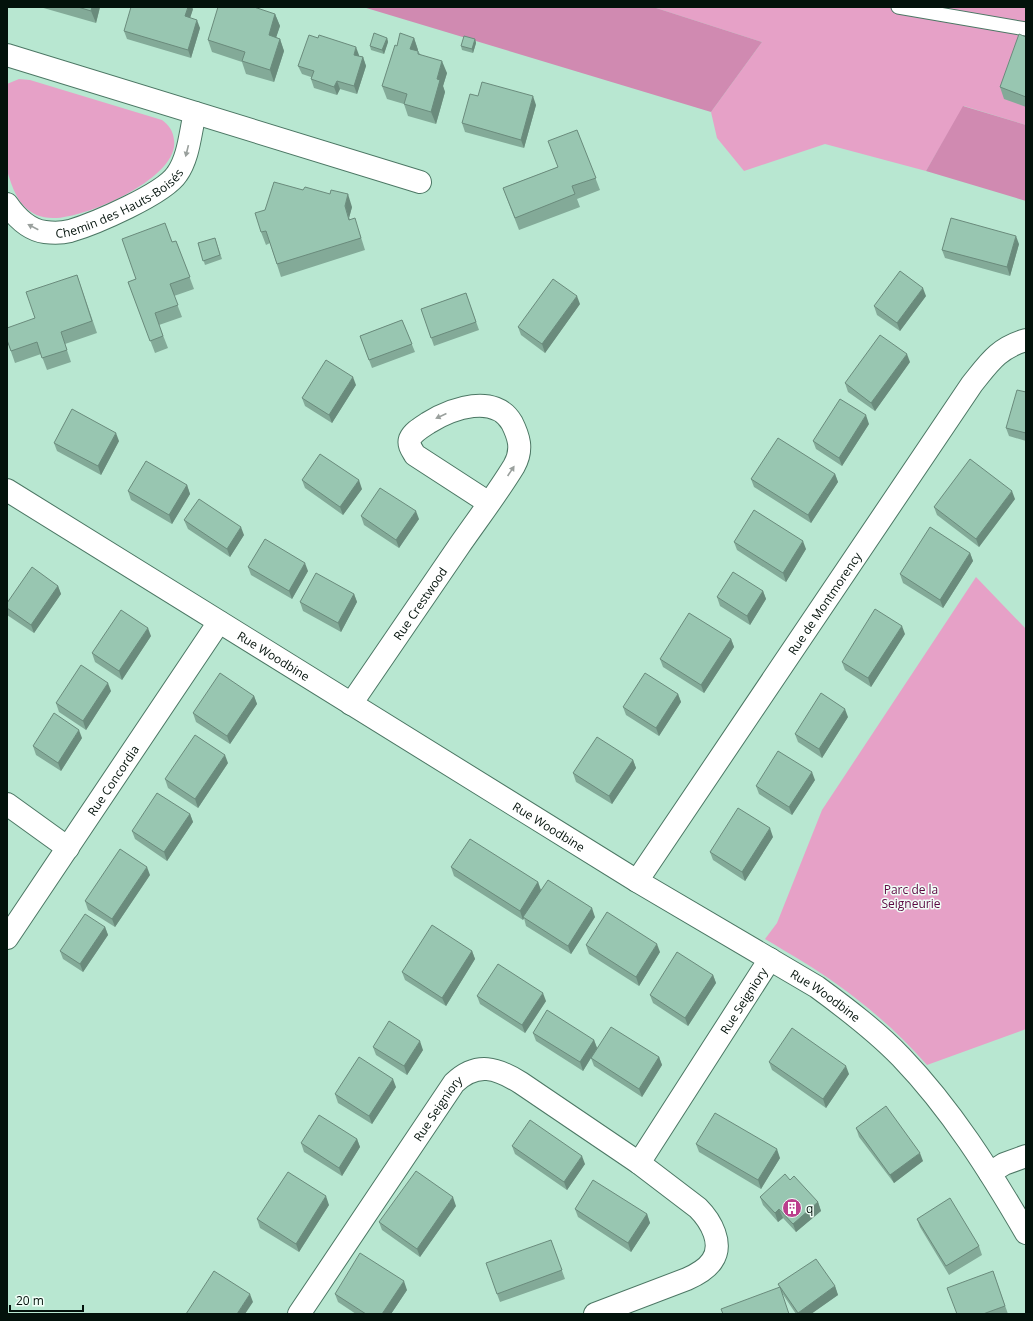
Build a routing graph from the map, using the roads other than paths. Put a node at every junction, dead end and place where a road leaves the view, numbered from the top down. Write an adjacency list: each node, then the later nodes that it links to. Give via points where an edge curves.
1 (898, 7): 2 (lane)
2 (1026, 29)
3 (7, 55): 4 (street)
4 (195, 113): 5 (street); 6 (street, Chemin des Hauts-Boisés, one-way to 6, via 183,164 176,175 157,192 110,215 69,231 44,232 22,222)
5 (420, 182)
6 (7, 204)
7 (1026, 340): 14 (street, Rue de Montmorency, via 1004,349 993,358 972,384)
8 (7, 490): 10 (street, Rue Woodbine)
9 (489, 503): 9 (street, Rue Crestwood, one-way to 9, via 519,453 515,430 501,410 490,406 449,412 434,419 410,438 411,449 415,455); 11 (street, Rue Crestwood)
10 (219, 622): 11 (street, Rue Woodbine); 13 (street, Rue Concordia)
11 (351, 704): 14 (street, Rue Woodbine)
12 (7, 804): 13 (street)
13 (68, 848): 15 (street, Rue Concordia)
14 (637, 881): 16 (street, Rue Woodbine)
15 (7, 938)
16 (770, 959): 18 (street, Rue Seigniory); 19 (street, Rue Woodbine, via 843,1006 900,1056 956,1123)
17 (1026, 1156): 19 (street, via 1004,1164)
18 (639, 1163): 21 (street, Rue Seigniory, via 508,1074 486,1069 468,1072 446,1093); 22 (street, Rue Seigniory, via 705,1215 715,1233 716,1252 713,1260 693,1276)
19 (990, 1173): 20 (street, Rue Woodbine)
20 (1026, 1233)
21 (299, 1314)
22 (595, 1314)

